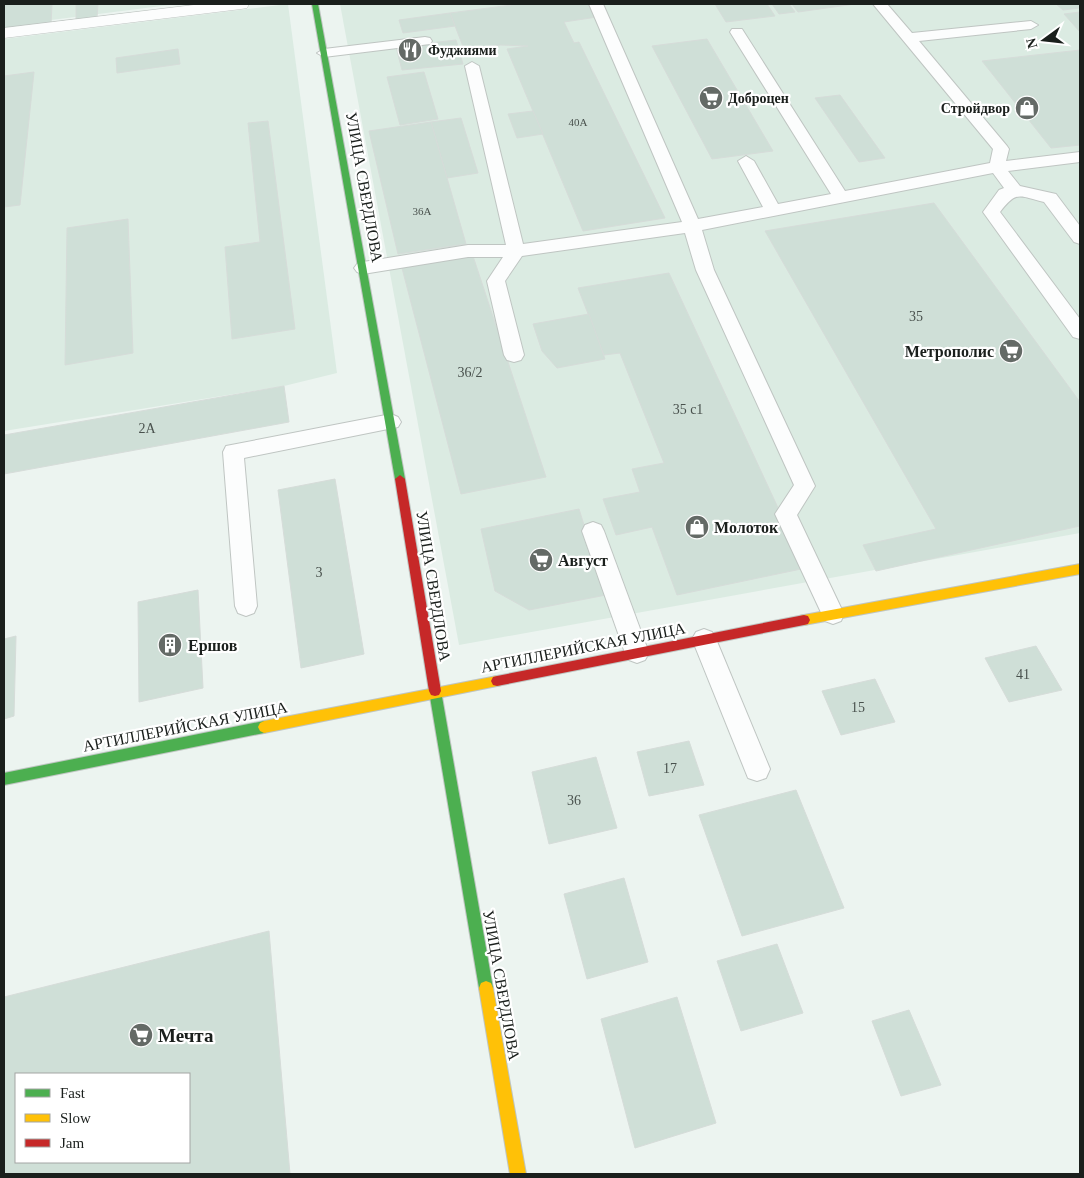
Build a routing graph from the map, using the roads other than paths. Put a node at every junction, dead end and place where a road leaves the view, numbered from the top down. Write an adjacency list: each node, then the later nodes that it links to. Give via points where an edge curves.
1 (240, 4): 7 (street)
2 (315, 4): 10 (street, УЛИЦА СВЕРДЛОВА)
3 (596, 4): 18 (lane)
4 (880, 4): 8 (lane)
5 (1031, 25): 8 (lane)
6 (737, 32): 16 (lane)
7 (4, 33)
8 (908, 38): 14 (lane, via 1001,149)
9 (425, 41): 10 (lane)
10 (324, 53): 21 (street, УЛИЦА СВЕРДЛОВА)
11 (472, 66): 20 (lane)
12 (1080, 158): 14 (lane)
13 (746, 161): 17 (lane)
14 (997, 167): 15 (lane); 16 (lane)
15 (1014, 190): 19 (lane, via 1050,198); 22 (lane, via 1005,194 991,212)
16 (841, 197): 17 (lane)
17 (772, 210): 18 (lane)
18 (692, 226): 20 (lane); 28 (lane, via 704,270 805,486 786,514)
19 (1080, 238)
20 (516, 252): 21 (lane, via 468,250); 23 (lane, via 496,281)
21 (364, 268): 24 (street, УЛИЦА СВЕРДЛОВА)
22 (1080, 332)
23 (514, 355)
24 (391, 422): 27 (lane, via 233,452); 31 (street, УЛИЦА СВЕРДЛОВА)
25 (593, 531): 30 (lane)
26 (1078, 573): 28 (street, АРТИЛЛЕРИЙСКАЯ УЛИЦА)
27 (246, 606)
28 (833, 614): 29 (street, АРТИЛЛЕРИЙСКАЯ УЛИЦА)
29 (704, 639): 30 (street, АРТИЛЛЕРИЙСКАЯ УЛИЦА); 32 (lane)
30 (637, 653): 31 (street, АРТИЛЛЕРИЙСКАЯ УЛИЦА)
31 (435, 693): 33 (street, АРТИЛЛЕРИЙСКАЯ УЛИЦА); 34 (street, УЛИЦА СВЕРДЛОВА)
32 (757, 769)
33 (4, 779)
34 (518, 1174)

